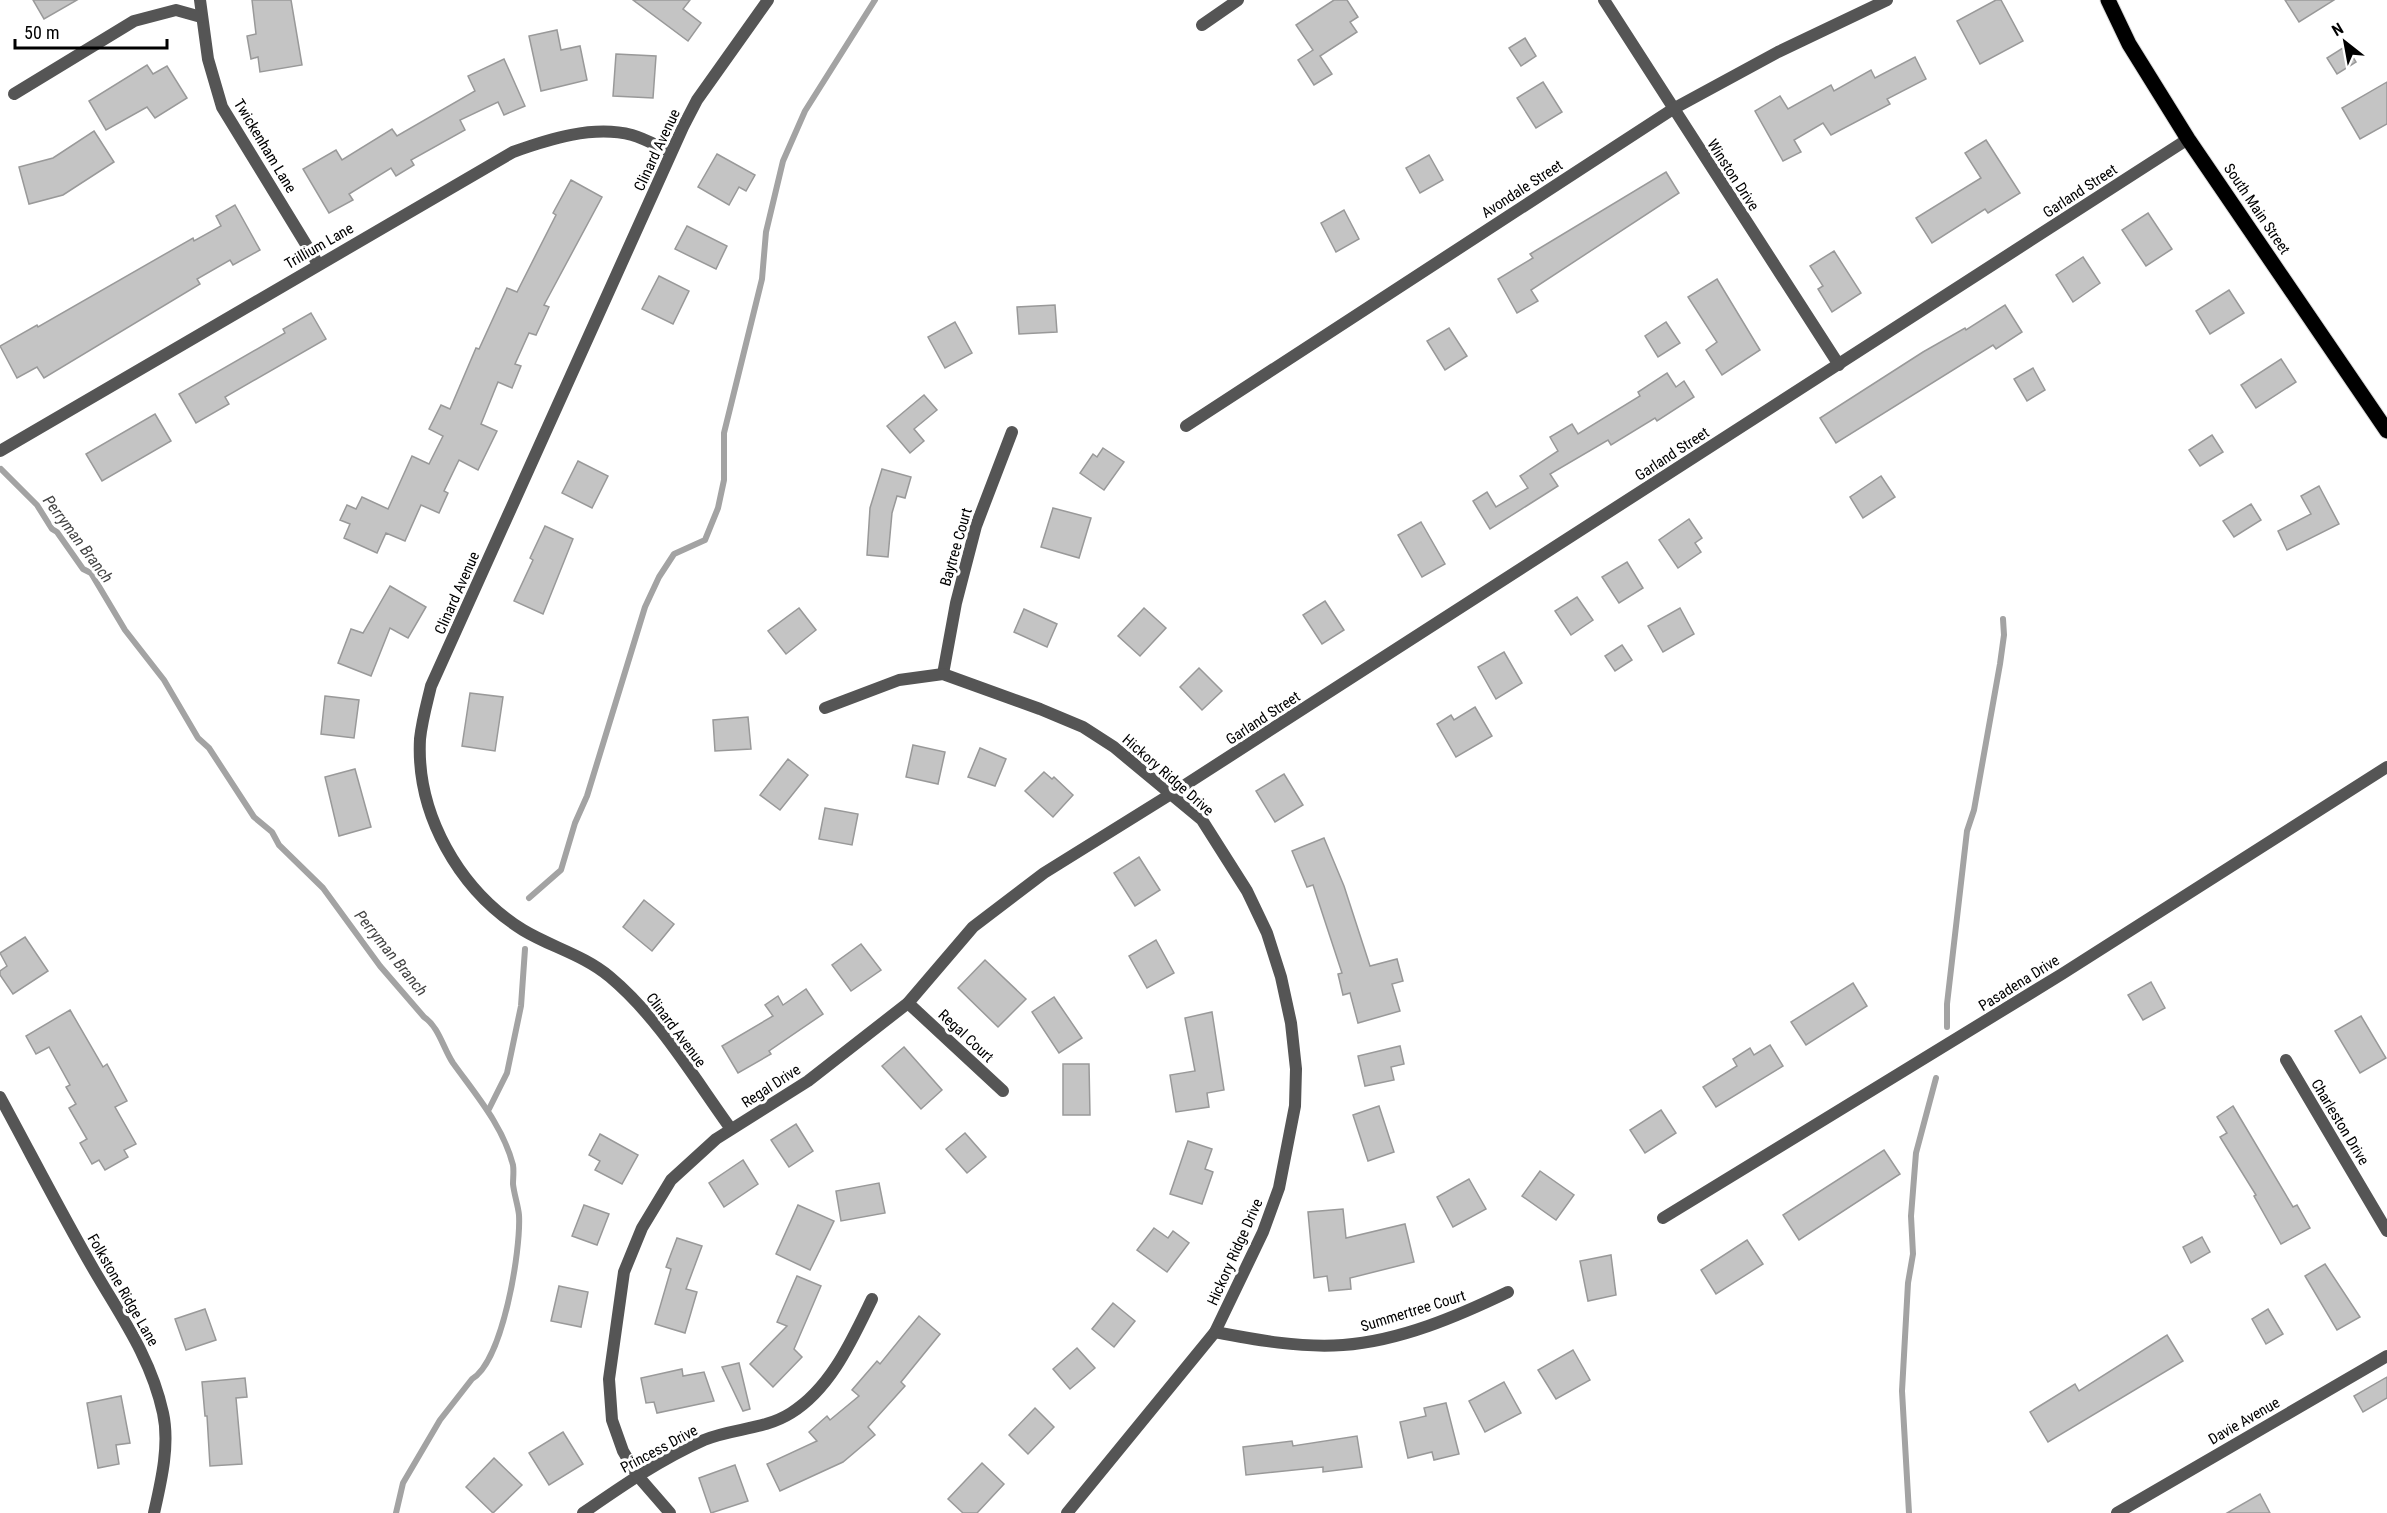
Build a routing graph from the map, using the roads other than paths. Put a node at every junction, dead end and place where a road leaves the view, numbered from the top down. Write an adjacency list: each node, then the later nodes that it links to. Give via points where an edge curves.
1 (200, 0): 7 (street, Twickenham Lane)
2 (768, 0): 12 (street, Clinard Avenue, via 697,100)
3 (1238, 0): 8 (street)
4 (1604, 0): 10 (street, Winston Drive)
5 (1887, 0): 10 (street, Avondale Street, via 1778,52)
6 (2108, 0): 11 (main road, South Main Street, via 2129,44)
7 (201, 17): 9 (street, via 176,10 134,21); 13 (street, Twickenham Lane, via 222,107)
8 (1202, 25)
9 (14, 94)
10 (1673, 109): 14 (street, Winston Drive); 15 (street, Avondale Street)
11 (2188, 139): 14 (street, Garland Street); 16 (main road, South Main Street)
12 (671, 152): 13 (street, Trillium Lane, via 632,135 571,135 541,142 495,162); 27 (street, Clinard Avenue, via 431,686 420,740 422,775 439,834 455,865 478,893 523,930 583,958 631,996)
13 (318, 264): 18 (street, Trillium Lane)
14 (1839, 365): 22 (street, Garland Street)
15 (1186, 426)
16 (2387, 431)
17 (1012, 432): 19 (street, Baytree Court, via 976,526)
18 (0, 451)
19 (943, 674): 20 (street, Hickory Ridge Drive, via 899,681); 22 (street, Hickory Ridge Drive, via 1083,728 1114,747)
20 (825, 708)
21 (2387, 767): 28 (street, Pasadena Drive, via 2062,974)
22 (1171, 794): 23 (street, Regal Drive, via 1044,873 973,927); 32 (street, Hickory Ridge Drive, via 1202,820 1247,891 1267,933 1291,1023 1296,1069 1290,1142 1279,1188 1263,1232)
23 (908, 1003): 25 (street, Regal Court); 27 (street, Regal Drive, via 808,1081)
24 (2286, 1060): 29 (street, Charleston Drive)
25 (1004, 1091)
26 (0, 1097): 35 (street, Folkstone Ridge Lane, via 93,1269 137,1339 153,1377 164,1416 163,1473)
27 (731, 1129): 34 (street, Regal Drive, via 671,1180 642,1228 624,1272 609,1379 612,1420)
28 (1663, 1218)
29 (2387, 1231)
30 (1508, 1292): 32 (street, Summertree Court, via 1435,1323 1345,1345 1261,1340)
31 (872, 1299): 34 (street, Princess Drive, via 843,1357 820,1387 792,1412 767,1425 706,1439)
32 (1215, 1332): 38 (street, Hickory Ridge Drive)
33 (2387, 1356): 39 (street, Davie Avenue)
34 (637, 1475): 36 (street, Princess Drive); 37 (street, Regal Drive)
35 (154, 1513)
36 (584, 1513)
37 (670, 1513)
38 (1068, 1513)
39 (2117, 1513)

